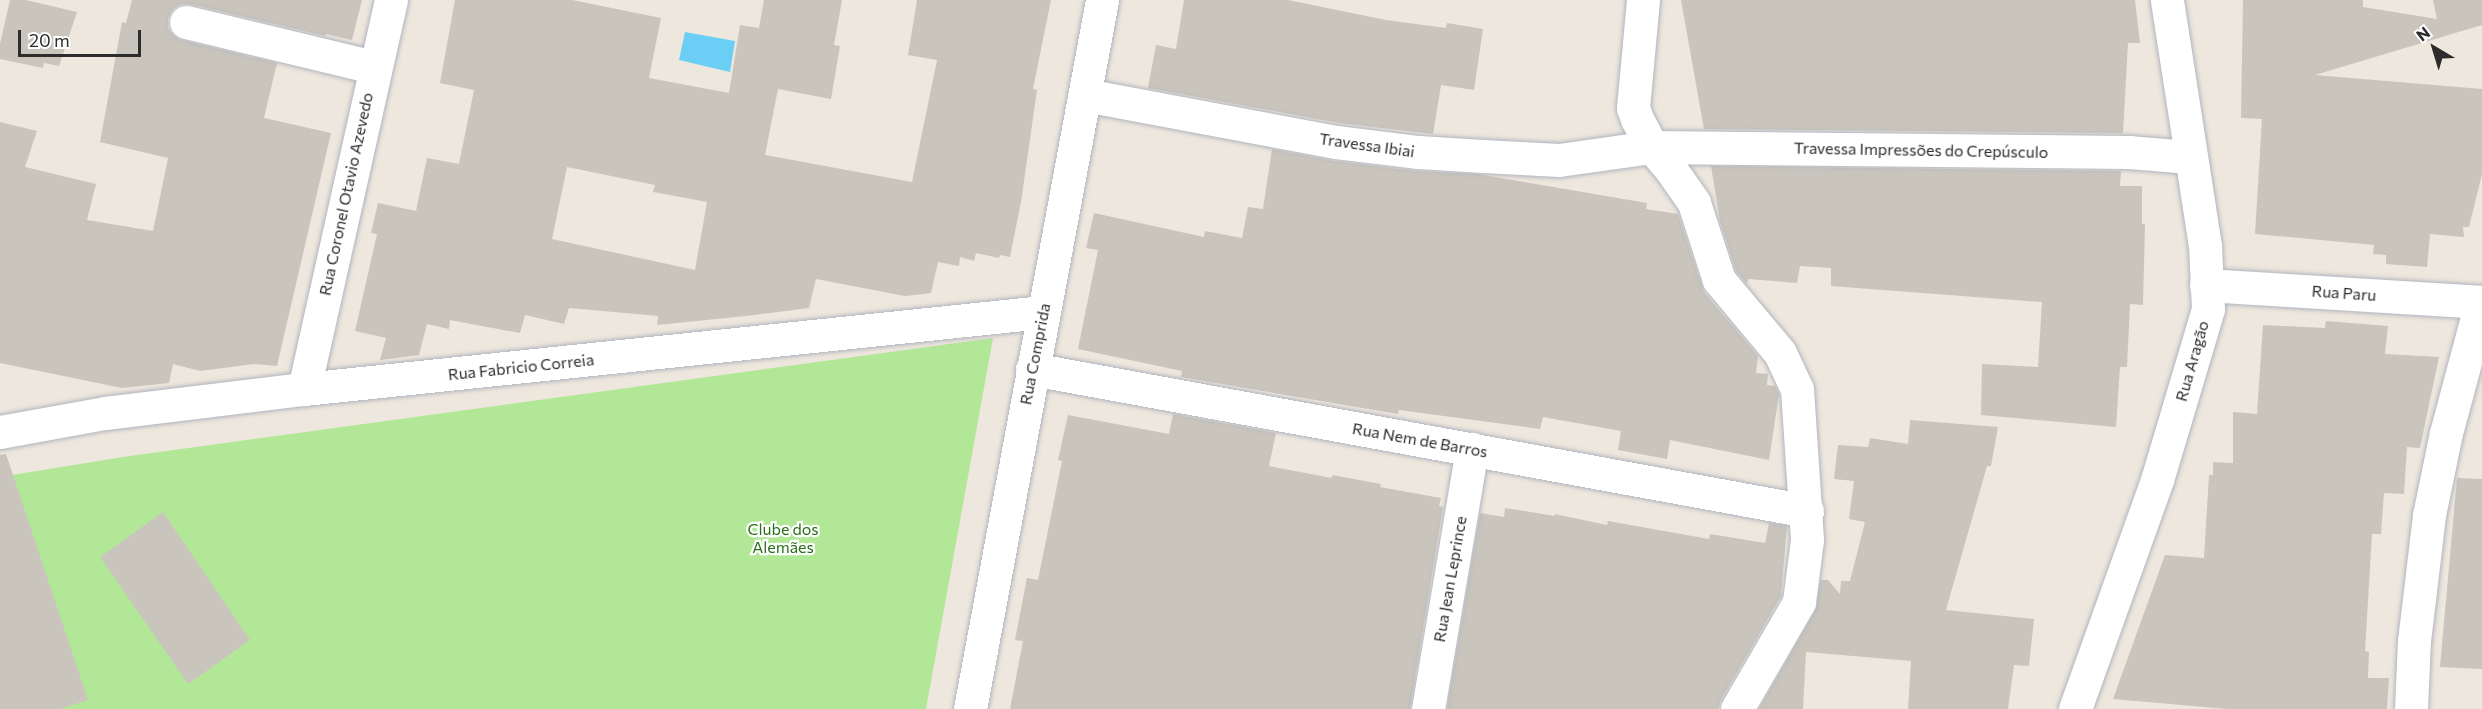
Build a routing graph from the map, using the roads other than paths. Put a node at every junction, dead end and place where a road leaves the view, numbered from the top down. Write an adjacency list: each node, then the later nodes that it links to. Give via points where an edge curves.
1 (391, 0): 6 (street, Rua Coronel Otavio Azevedo)
2 (1102, 0): 7 (street, Rua Comprida)
3 (1643, 0): 8 (street, via 1633,108)
4 (2167, 0): 9 (street, Rua Aragão)
5 (186, 22): 6 (street)
6 (374, 67): 14 (street, Rua Coronel Otavio Azevedo)
7 (1085, 95): 8 (street, Travessa Ibiai, via 1336,142 1418,152 1559,160); 12 (street, Rua Comprida)
8 (1652, 147): 9 (street, Travessa Impressões do Crepúsculo, via 2129,152); 17 (street, via 1694,203 1719,280 1780,353 1797,389)
9 (2189, 157): 10 (street, Rua Aragão, via 2205,246)
10 (2206, 285): 11 (street, Rua Paru); 21 (street, Rua Aragão, via 2208,309 2157,480)
11 (2481, 302): 22 (street, via 2429,515 2414,641)
12 (1043, 312): 13 (street, Rua Comprida); 14 (street, Rua Fabricio Correia)
13 (1032, 369): 16 (street, Rua Nem de Barros); 18 (street, Rua Comprida)
14 (304, 389): 15 (street, Rua Fabricio Correia, via 105,413)
15 (0, 432)
16 (1472, 449): 17 (street, Rua Nem de Barros); 19 (street, Rua Jean Leprince)
17 (1807, 511): 20 (street, via 1799,602)
18 (970, 709)
19 (1428, 709)
20 (1737, 709)
21 (2075, 709)
22 (2411, 709)

